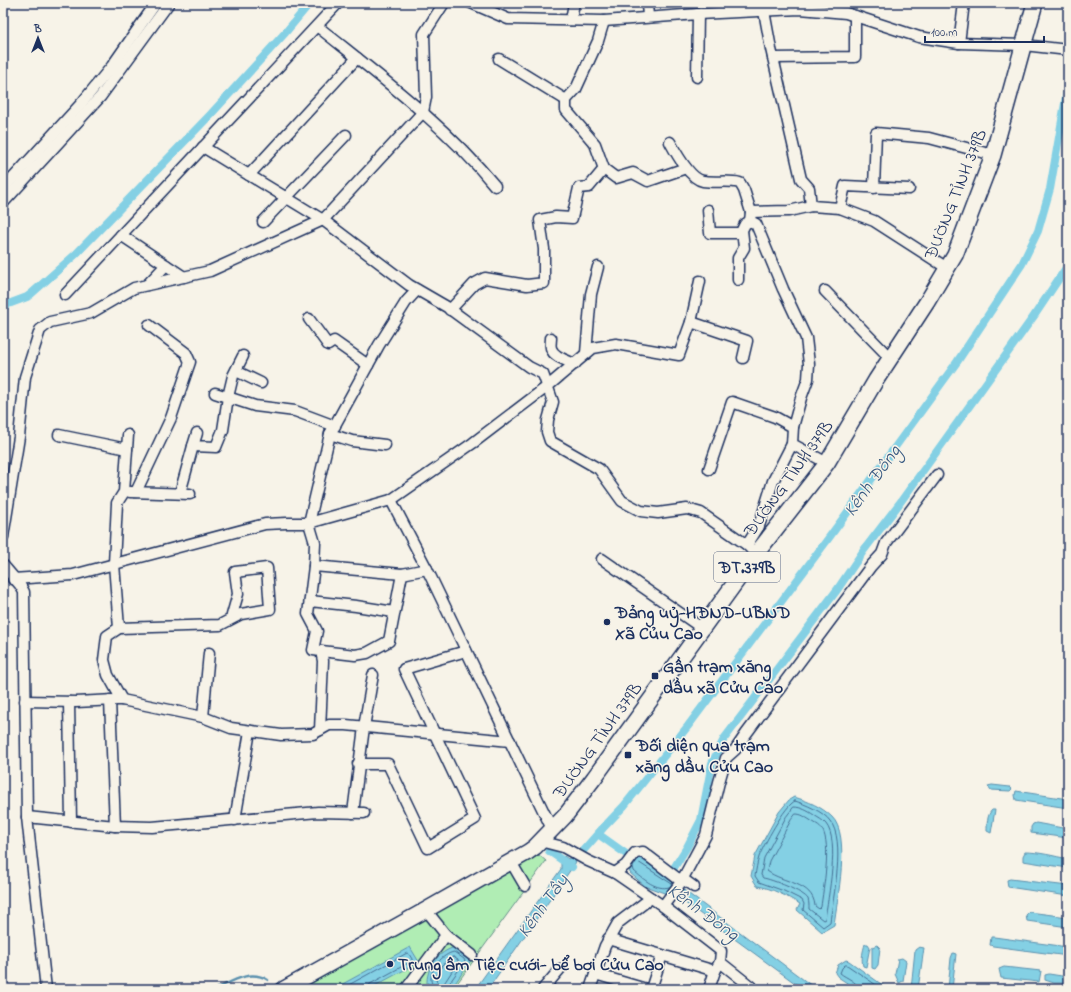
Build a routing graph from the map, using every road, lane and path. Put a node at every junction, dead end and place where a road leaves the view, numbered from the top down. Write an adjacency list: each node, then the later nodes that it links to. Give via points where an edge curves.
1 (156, 3): 23 (street)
2 (169, 3): 23 (street)
3 (338, 3): 16 (street)
4 (444, 3): 26 (street, via 424,34 426,97)
5 (470, 3): 14 (street, via 508,19)
6 (574, 3): 14 (street)
7 (647, 3): 13 (street)
8 (964, 3): 17 (street)
9 (1035, 3): 18 (main road, ĐƯỜNG TỈNH 379B / ĐT.379B)
10 (764, 7): 11 (street); 12 (street, via 846,13); 21 (street)
11 (698, 14): 13 (street); 24 (street)
12 (855, 16): 17 (street, via 919,37); 21 (street, via 854,57)
13 (648, 17): 15 (street)
14 (571, 20): 15 (street)
15 (604, 21): 25 (street, via 598,41 576,89)
16 (316, 26): 20 (street); 29 (street)
17 (960, 43): 18 (street)
18 (1024, 45): 19 (street); 30 (main road, ĐƯỜNG TỈNH 379B / ĐT.379B)
19 (1068, 50)
20 (357, 58): 26 (street); 33 (street)
21 (773, 58): 40 (street, via 802,180 809,188)
22 (499, 59): 25 (street)
23 (120, 63): 36 (street); 39 (street, via 101,96)
24 (697, 77)
25 (566, 100): 31 (street, via 566,110 595,144)
26 (423, 112): 34 (street, via 475,162); 44 (street)
27 (346, 135): 38 (street)
28 (670, 142): 32 (street)
29 (203, 147): 33 (street); 47 (street)
30 (993, 155): 35 (street, via 928,138 876,133); 50 (main road, ĐƯỜNG TỈNH 379B / ĐT.379B, via 955,254)
31 (604, 168): 32 (street, via 616,178 633,173 648,181); 58 (street, via 589,187 579,188 572,218 540,220 544,249 544,283 527,285 485,278 474,284)
32 (686, 168): 43 (street, via 702,181 740,183)
33 (249, 175): 38 (street)
34 (495, 186)
35 (874, 188): 37 (street); 41 (street, via 844,186)
36 (3, 189)
37 (909, 189)
38 (286, 197): 44 (street); 45 (street)
39 (3, 203)
40 (811, 206): 41 (street); 43 (street)
41 (840, 208): 50 (street, via 874,221)
42 (708, 210): 46 (street, via 710,233)
43 (750, 217): 46 (street); 74 (street, via 756,224 806,338 808,379)
44 (323, 220): 51 (street, via 210,271); 55 (street)
45 (263, 222)
46 (742, 232): 52 (street, via 744,248 738,258)
47 (121, 235): 48 (street); 57 (street)
48 (166, 264): 51 (street); 54 (street)
49 (598, 266): 63 (street, via 591,294)
50 (947, 268): 66 (main road, ĐƯỜNG TỈNH 379B / ĐT.379B)
51 (184, 277): 54 (street)
52 (738, 280)
53 (700, 281): 60 (street)
54 (147, 285): 90 (street, via 134,288 91,313 50,322 40,330 25,377 19,437)
55 (417, 290): 58 (street); 68 (street, via 406,302)
56 (825, 291): 66 (street)
57 (65, 295)
58 (450, 310): 71 (street, via 542,374)
59 (309, 319): 68 (street, via 328,345 334,340)
60 (691, 322): 63 (street, via 679,355 616,344 592,348); 65 (street, via 747,341)
61 (149, 325): 87 (street, via 186,353 190,362 171,418)
62 (551, 338): 67 (street, via 553,352)
63 (586, 353): 67 (street)
64 (243, 356): 69 (street)
65 (743, 358)
66 (890, 358): 83 (main road, ĐƯỜNG TỈNH 379B / ĐT.379B)
67 (575, 364): 71 (street)
68 (368, 365): 75 (street)
69 (236, 371): 70 (street); 73 (street)
70 (262, 383)
71 (548, 386): 88 (street, via 473,443); 91 (street, via 553,402 547,432 550,441 599,469 622,501 641,511 658,513 687,509 700,513)
72 (215, 393): 73 (street)
73 (228, 397): 75 (street, via 255,406 295,411); 81 (street, via 224,430 216,447)
74 (793, 427): 79 (street); 84 (street, via 775,417 732,402)
75 (332, 430): 80 (street, via 352,441); 89 (street)
76 (196, 433): 81 (street)
77 (59, 435): 82 (street)
78 (128, 435): 82 (street)
79 (792, 444): 83 (street); 91 (street, via 773,481)
80 (385, 445)
81 (193, 446): 87 (street, via 185,494)
82 (127, 449): 86 (street)
83 (827, 463): 91 (main road, ĐƯỜNG TỈNH 379B / ĐT.379B)
84 (709, 469)
85 (937, 475): 129 (street, via 886,543 882,554 735,750 726,758 706,835)
86 (124, 492): 87 (street); 93 (street, via 117,503)
87 (136, 492)
88 (391, 500): 89 (street); 96 (street)
89 (310, 523): 93 (street, via 265,524); 95 (street, via 315,543)
90 (3, 536)
91 (751, 549): 103 (main road, ĐƯỜNG TỈNH 379B / ĐT.379B)
92 (602, 559): 103 (street)
93 (114, 564): 98 (street, via 73,575); 102 (street)
94 (3, 565): 98 (street)
95 (314, 566): 97 (street); 99 (street)
96 (427, 569): 97 (street); 105 (street)
97 (402, 574): 100 (street)
98 (13, 578): 110 (street, via 24,592)
99 (310, 601): 100 (street); 104 (street, via 308,614 317,632 313,650)
100 (394, 612): 104 (street, via 389,641 367,654)
101 (232, 615): 102 (street, via 238,594 235,572 267,568 270,609 241,614 220,625)
102 (119, 628): 109 (street, via 107,636 104,660 108,675)
103 (703, 629): 125 (main road, ĐƯỜNG TỈNH 379B / ĐT.379B, via 594,778)
104 (321, 651): 114 (street, via 323,662)
105 (466, 651): 116 (street, via 404,669); 117 (street)
106 (209, 653): 112 (street)
107 (373, 675): 113 (street)
108 (110, 700): 109 (street); 111 (street); 124 (street)
109 (122, 700): 112 (street)
110 (25, 701): 111 (street); 121 (street)
111 (69, 702): 123 (street)
112 (203, 717): 115 (street, via 231,728)
113 (364, 727): 114 (street, via 329,725); 116 (street); 118 (street)
114 (320, 730): 115 (street, via 313,734 281,735)
115 (250, 731): 122 (street)
116 (435, 734): 117 (street); 118 (street, via 475,819 428,848 388,764)
117 (510, 741): 125 (street)
118 (358, 764): 120 (street)
119 (364, 813): 120 (street)
120 (353, 814): 122 (street, via 318,812)
121 (27, 817): 123 (street); 143 (street)
122 (235, 820): 124 (street, via 152,827)
123 (71, 822): 124 (street)
124 (115, 826)
125 (552, 829): 126 (main road, ĐƯỜNG TỈNH 379B / ĐT.379B)
126 (540, 841): 127 (main road, ĐƯỜNG TỈNH 379B / ĐT.379B); 128 (street, via 563,847)
127 (511, 862): 130 (street); 134 (main road, ĐƯỜNG TỈNH 379B / ĐT.379B)
128 (615, 873): 129 (street, via 626,865 635,853 643,852); 132 (street)
129 (682, 881): 131 (street); 133 (street)
130 (525, 886)
131 (694, 887)
132 (651, 898): 133 (street); 136 (street, via 618,923)
133 (663, 906): 139 (street, via 721,951)
134 (426, 910): 135 (street); 144 (main road, ĐƯỜNG TỈNH 379B / ĐT.379B)
135 (446, 935): 137 (street); 145 (street)
136 (608, 939): 138 (street); 142 (street)
137 (472, 955)
138 (662, 955): 141 (street); 149 (street)
139 (720, 962): 141 (street); 151 (street)
140 (560, 969): 146 (street)
141 (715, 971): 150 (street)
142 (595, 974): 147 (street); 148 (street)
143 (46, 989)
144 (284, 989)
145 (406, 989)
146 (543, 989)
147 (590, 989)
148 (646, 989)
149 (651, 989)
150 (709, 989)
151 (754, 989)

